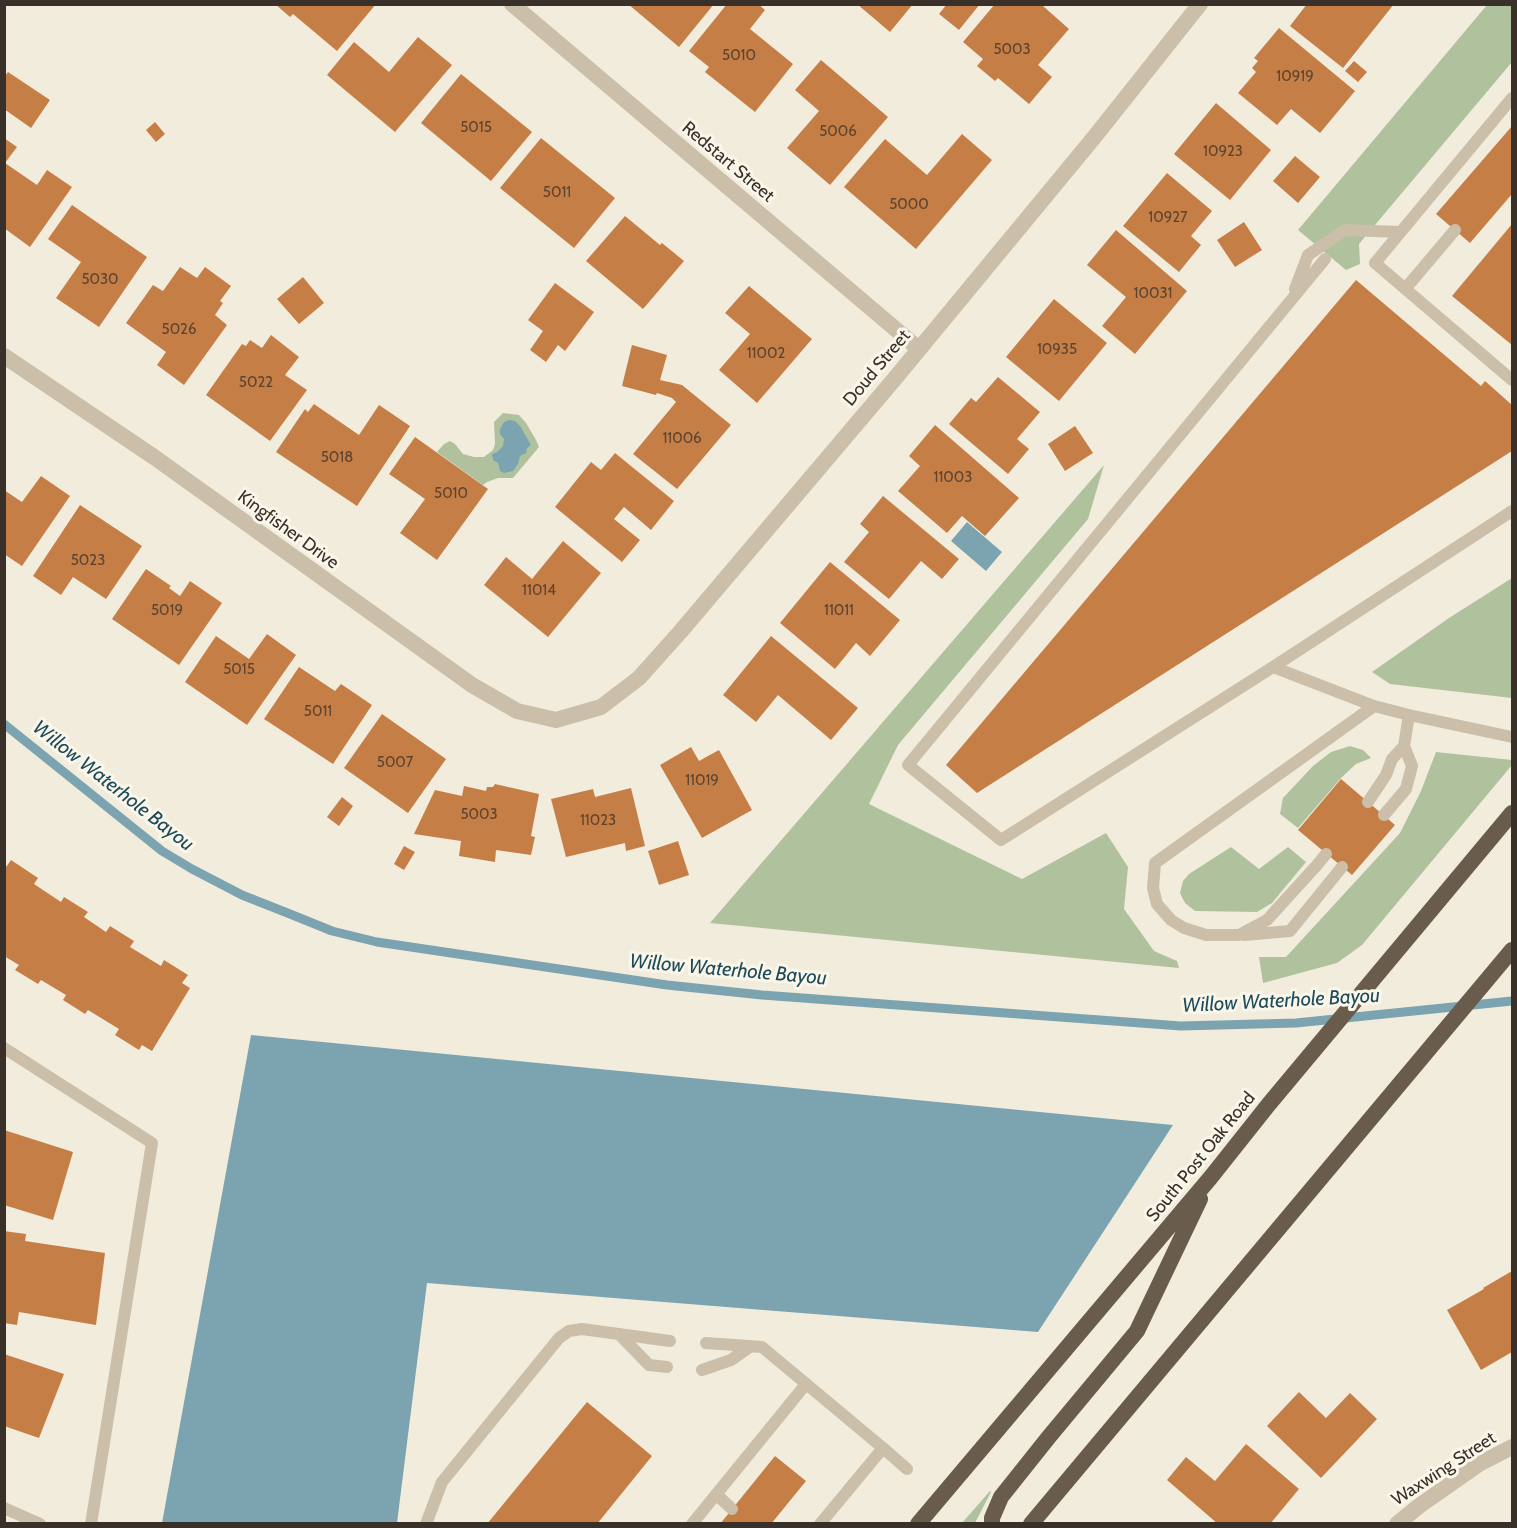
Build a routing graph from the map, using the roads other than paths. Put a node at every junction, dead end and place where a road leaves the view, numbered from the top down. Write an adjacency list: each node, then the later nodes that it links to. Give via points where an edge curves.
1 (512, 4): 9 (street, Redstart Street)
2 (1197, 6): 9 (street, Doud Street)
3 (1512, 98): 5 (lane)
4 (1455, 230): 7 (lane)
5 (1400, 232): 7 (lane, via 1375,263); 8 (lane, via 1345,230 1308,255)
6 (1325, 259): 8 (lane)
7 (1405, 289): 11 (lane)
8 (1292, 298): 13 (lane, via 908,765 1001,840)
9 (919, 349): 16 (street, Doud Street, via 639,678 602,708)
10 (4, 356): 16 (street, Kingfisher Drive, via 154,457 471,685 517,711)
11 (1512, 380)
12 (1512, 511): 13 (lane)
13 (1273, 667): 14 (lane)
14 (1374, 706): 15 (lane); 24 (lane, via 1155,863 1156,904 1171,920 1206,935)
15 (1409, 716): 17 (lane); 18 (lane)
16 (556, 720)
17 (1512, 737)
18 (1404, 747): 19 (lane, via 1392,759); 21 (lane, via 1412,766 1406,789)
19 (1368, 802)
20 (1512, 813): 27 (highway, South Post Oak Road)
21 (1384, 815)
22 (1326, 854): 24 (lane, via 1267,920)
23 (1342, 867): 24 (lane, via 1290,932)
24 (1239, 935)
25 (1512, 950): 48 (highway)
26 (4, 1048): 42 (lane, via 152,1143)
27 (1211, 1177): 46 (highway, South Post Oak Road); 47 (highway, via 1137,1331 1001,1497)
28 (619, 1334): 29 (lane); 32 (lane, via 649,1365); 43 (lane, via 582,1329 559,1338 442,1482)
29 (670, 1341)
30 (706, 1343): 31 (lane)
31 (751, 1347): 33 (lane, via 731,1360); 34 (lane, via 762,1347)
32 (667, 1367)
33 (702, 1370)
34 (806, 1384): 36 (lane); 38 (lane)
35 (1512, 1447): 49 (street, Waxwing Street, via 1479,1464)
36 (883, 1448): 37 (lane); 45 (lane)
37 (908, 1469)
38 (716, 1494): 40 (lane); 44 (lane)
39 (4, 1508): 41 (lane)
40 (732, 1509)
41 (40, 1524)
42 (91, 1524)
43 (426, 1524)
44 (692, 1524)
45 (820, 1524)
46 (918, 1524)
47 (992, 1524)
48 (1031, 1524)
49 (1397, 1524)

